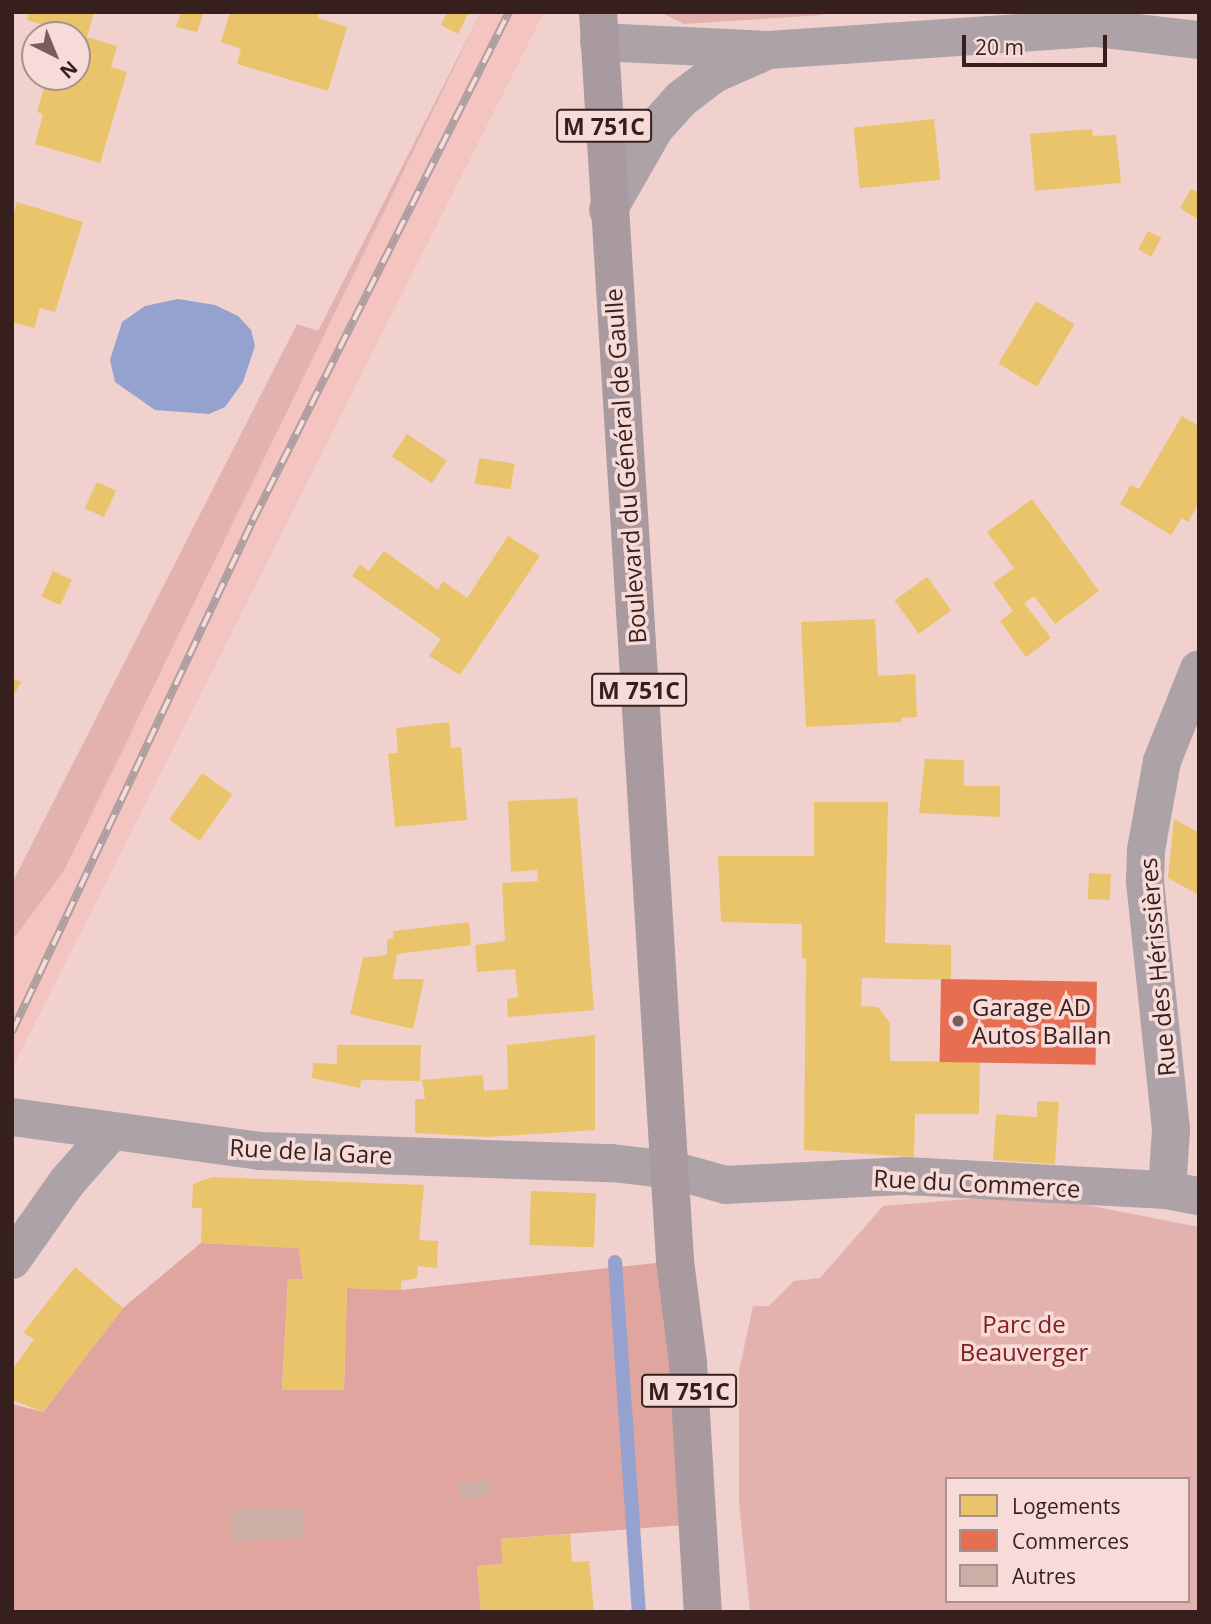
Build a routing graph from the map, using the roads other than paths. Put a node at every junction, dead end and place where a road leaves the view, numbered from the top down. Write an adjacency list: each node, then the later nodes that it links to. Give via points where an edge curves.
1 (598, 27): 3 (street); 4 (main road, Boulevard du Général de Gaulle / M 751C)
2 (1199, 40): 3 (street, via 1095,28)
3 (769, 50): 4 (street, via 714,74 681,99 655,128)
4 (608, 210): 8 (main road, Boulevard du Général de Gaulle / M 751C)
5 (1199, 669): 9 (street, Rue des Hérissières, via 1161,761 1145,880 1171,1129)
6 (12, 1117): 7 (street, Rue de la Gare)
7 (110, 1133): 8 (street, Rue de la Gare, via 260,1151 612,1163); 10 (street, via 67,1182)
8 (672, 1170): 9 (street, Rue du Commerce, via 726,1185 906,1176); 11 (main road, M 751C)
9 (1183, 1193)
10 (12, 1260)
11 (703, 1612)

